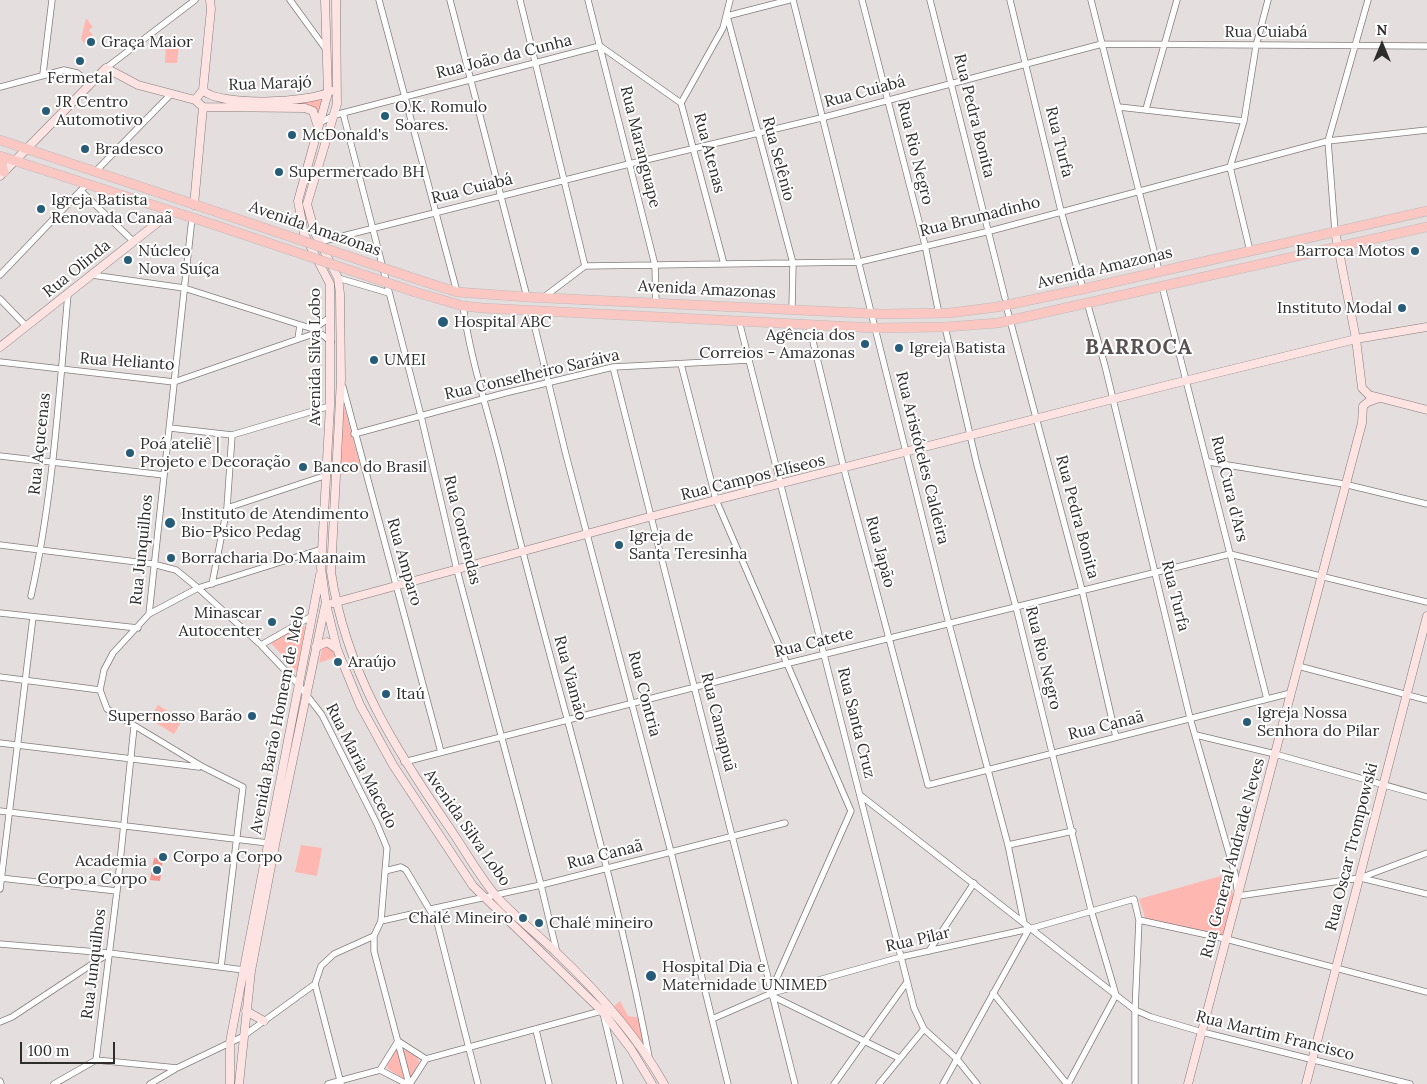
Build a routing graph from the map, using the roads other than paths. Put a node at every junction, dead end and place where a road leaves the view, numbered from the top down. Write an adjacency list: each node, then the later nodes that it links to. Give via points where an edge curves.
1 (52, 0): 32 (street)
2 (195, 0): 31 (street)
3 (210, 0): 38 (street)
4 (290, 0): 22 (street)
5 (324, 0): 22 (street, Avenida Silva Lobo)
6 (336, 0): 36 (street, Avenida Silva Lobo)
7 (379, 0): 41 (street)
8 (450, 0): 33 (street)
9 (520, 0): 29 (street)
10 (588, 0): 25 (street, Rua Maranguape)
11 (730, 0): 21 (street, Rua Atenas)
12 (789, 0): 21 (street)
13 (793, 0): 51 (street, Rua Aristóteles Caldeira)
14 (862, 0): 43 (street, Rua Rio Negro)
15 (930, 0): 35 (street, Rua Pedra Bonita)
16 (1010, 0): 30 (street, Rua Turfa)
17 (1091, 0): 23 (street)
18 (1177, 0): 24 (street)
19 (1268, 0): 26 (street)
20 (1368, 0): 27 (street)
21 (727, 16): 45 (street, Rua Atenas); 55 (street, Rua Selênio)
22 (321, 37): 39 (street, Avenida Silva Lobo, via 325,48)
23 (1102, 44): 24 (street, Rua Cuiabá); 30 (street, Rua Cuiabá); 47 (street)
24 (1165, 44): 26 (street, Rua Cuiabá); 49 (street)
25 (600, 46): 29 (street, Rua João da Cunha); 45 (street); 62 (street, Rua Maranguape)
26 (1256, 46): 27 (street, Rua Cuiabá); 52 (street)
27 (1355, 46): 28 (street, Rua Cuiabá); 57 (street)
28 (1427, 46)
29 (537, 64): 33 (street, Rua João da Cunha); 66 (street)
30 (1026, 64): 35 (street, Rua Cuiabá); 71 (street, Rua Turfa)
31 (106, 68): 34 (street); 40 (street, via 138,85)
32 (43, 74): 34 (street, via 64,70); 37 (street)
33 (470, 80): 41 (street, Rua João da Cunha); 69 (street)
34 (90, 83): 58 (street)
35 (952, 85): 43 (street, Rua Cuiabá); 78 (street, Rua Pedra Bonita)
36 (338, 86): 39 (street, Rua Marajó); 50 (street, Avenida Silva Lobo)
37 (0, 87)
38 (203, 90): 42 (street); 44 (street, Rua Marajó, via 210,97)
39 (328, 93): 44 (street, Rua Marajó, via 318,97); 53 (street, Avenida Silva Lobo)
40 (171, 94): 42 (street); 64 (street)
41 (404, 97): 50 (street, Rua João da Cunha); 74 (street)
42 (195, 100): 46 (street)
43 (887, 100): 51 (street, Rua Cuiabá); 82 (street, Rua Rio Negro)
44 (255, 101): 48 (street)
45 (681, 103): 59 (street, Rua Atenas)
46 (202, 107): 48 (street, Rua Marajó); 70 (street)
47 (1119, 107): 49 (street); 68 (street)
48 (288, 109): 53 (street, Rua Marajó, via 309,108)
49 (1146, 109): 52 (street)
50 (339, 114): 53 (street, Rua João da Cunha); 77 (street, Rua Contendas); 81 (street, Avenida Silva Lobo, via 307,204)
51 (821, 118): 55 (street, Rua Cuiabá); 85 (street, Rua Aristóteles Caldeira)
52 (1244, 121): 63 (street)
53 (320, 126): 111 (street, Avenida Silva Lobo, via 300,190 299,212 304,234 330,284)
54 (1427, 130): 57 (street, Rua Brumadinho)
55 (757, 134): 59 (street, Rua Cuiabá); 86 (street, Rua Selênio)
56 (0, 140): 58 (main road, Avenida Amazonas)
57 (1328, 141): 63 (street, Rua Brumadinho); 79 (street)
58 (27, 148): 61 (street); 64 (main road, Avenida Amazonas)
59 (694, 150): 62 (street, Rua Cuiabá); 87 (street, Rua Atenas)
60 (0, 157): 61 (main road, Avenida Amazonas); 65 (main road)
61 (16, 160): 65 (street); 67 (main road, Avenida Amazonas)
62 (629, 164): 66 (street, Rua Cuiabá); 88 (street, Rua Maranguape)
63 (1230, 167): 68 (street, Rua Brumadinho); 84 (street)
64 (95, 172): 70 (main road, Avenida Amazonas)
65 (2, 174)
66 (564, 180): 69 (street, Rua Cuiabá); 89 (street)
67 (84, 187): 73 (main road, Avenida Amazonas); 80 (street); 91 (street)
68 (1140, 190): 71 (street, Rua Brumadinho); 90 (street)
69 (501, 196): 74 (street, Rua Cuiabá); 100 (street)
70 (194, 205): 97 (main road, Avenida Amazonas, bridge)
71 (1061, 211): 78 (street, Rua Brumadinho); 96 (street, Rua Turfa)
72 (1427, 211): 79 (main road, Avenida Amazonas)
73 (172, 212): 75 (main road, Avenida Amazonas); 80 (street, Rua Olinda)
74 (437, 212): 77 (street, Rua Cuiabá); 97 (street)
75 (192, 218): 95 (street, Rua Junquilhos); 106 (main road, Avenida Amazonas, bridge)
76 (1427, 227): 83 (main road, Avenida Amazonas)
77 (373, 229): 81 (street, Rua Cuiabá); 98 (street, Rua Contendas)
78 (990, 231): 82 (street, Rua Brumadinho); 103 (street, Rua Pedra Bonita)
79 (1335, 231): 83 (street); 84 (main road, Avenida Amazonas)
80 (133, 241): 92 (street, Rua Olinda)
81 (319, 242): 93 (street, Avenida Silva Lobo)
82 (925, 245): 85 (street, Rua Brumadinho); 110 (street, Rua Rio Negro)
83 (1338, 247): 94 (main road, Avenida Amazonas); 121 (street)
84 (1250, 251): 90 (main road, Avenida Amazonas)
85 (859, 262): 86 (street, Rua Brumadinho); 109 (street, Rua Aristóteles Caldeira)
86 (793, 263): 87 (street, Rua Brumadinho); 107 (street, Rua Selênio)
87 (724, 264): 88 (street, Rua Brumadinho)
88 (655, 265): 89 (street, Rua Brumadinho); 105 (street, Rua Maranguape)
89 (585, 266): 101 (street)
90 (1159, 271): 96 (main road, Avenida Amazonas)
91 (0, 275)
92 (92, 275): 95 (street); 99 (street, Rua Olinda)
93 (338, 278): 98 (street); 129 (street, Avenida Silva Lobo)
94 (1162, 286): 104 (main road, Avenida Amazonas); 130 (street, Rua Cura d'Ars)
95 (184, 288): 114 (street); 131 (street, Rua Junquilhos)
96 (1083, 289): 103 (main road, Avenida Amazonas)
97 (457, 292): 100 (main road, Avenida Amazonas)
98 (389, 293): 139 (street, Rua Contendas)
99 (68, 294): 116 (street, Rua Olinda); 128 (street, Rua Açucenas)
100 (527, 297): 101 (main road, Avenida Amazonas)
101 (542, 298): 105 (main road, Avenida Amazonas)
102 (0, 300): 116 (street)
103 (1006, 302): 110 (main road, Avenida Amazonas); 113 (street, Rua Pedra Bonita)
104 (1087, 302): 113 (main road, Avenida Amazonas); 135 (street, Rua Turfa)
105 (656, 303): 107 (main road, Avenida Amazonas)
106 (463, 306): 108 (main road, Avenida Amazonas); 133 (street, Rua Viamão)
107 (792, 309): 109 (main road, Avenida Amazonas)
108 (531, 311): 112 (main road, Avenida Amazonas); 132 (street, Rua Contria)
109 (871, 313): 110 (main road, Avenida Amazonas); 119 (street, Rua Aristóteles Caldeira)
110 (939, 314)
111 (330, 317): 114 (street, via 318,326); 122 (street, Avenida Silva Lobo)
112 (739, 321): 115 (main road, Avenida Amazonas); 124 (street, Rua Santa Cruz)
113 (1012, 321): 117 (main road, Avenida Amazonas); 140 (street, Rua Pedra Bonita)
114 (300, 325): 120 (street)
115 (809, 325): 119 (main road, Avenida Amazonas); 149 (street, Rua Japão)
116 (26, 326): 123 (street, Rua Olinda)
117 (945, 327): 119 (main road, Avenida Amazonas); 144 (street, Rua Rio Negro)
118 (1427, 327): 121 (street, Rua Campos Elíseos)
119 (875, 328): 145 (street, Rua Aristóteles Caldeira)
120 (298, 339): 122 (street, Rua Helianto, via 316,333 323,334); 131 (street, Rua Helianto)
121 (1356, 339): 130 (street, Rua Campos Elíseos); 134 (street, via 1362,388)
122 (331, 342): 136 (street, Avenida Silva Lobo)
123 (0, 347)
124 (749, 360): 126 (street, Rua Conselheiro Saráiva); 153 (street, Rua Santa Cruz)
125 (0, 362): 128 (street, Rua Helianto)
126 (681, 364): 127 (street, Rua Conselheiro Saráiva); 154 (street)
127 (613, 367): 132 (street, Rua Conselheiro Saráiva); 157 (street, Rua Camapuã)
128 (61, 370): 131 (street, Rua Helianto); 148 (street, Rua Açucenas)
129 (340, 378): 137 (street, Avenida Silva Lobo); 142 (street, Rua Amparo)
130 (1188, 381): 135 (street, Rua Campos Elíseos); 147 (street, Rua Cura d'Ars)
131 (174, 382): 141 (street, Rua Junquilhos)
132 (550, 382): 133 (street, Rua Conselheiro Saráiva); 158 (street, Rua Contria)
133 (484, 398): 139 (street, Rua Conselheiro Saráiva); 162 (street, Rua Viamão)
134 (1379, 398): 138 (street); 152 (street, Rua General Andrade Neves, via 1364,406)
135 (1112, 400): 140 (street, Rua Campos Elíseos); 167 (street, Rua Turfa)
136 (330, 406): 137 (street); 143 (street); 150 (street, Avenida Silva Lobo)
137 (339, 409): 168 (street, Avenida Silva Lobo)
138 (1427, 410)
139 (421, 416): 142 (street, Rua Conselheiro Saráiva); 166 (street, Rua Contendas)
140 (1035, 420): 144 (street, Rua Campos Elíseos); 173 (street, Rua Pedra Bonita)
141 (170, 428): 143 (street); 151 (street, Rua Junquilhos)
142 (354, 434): 171 (street, Rua Amparo)
143 (232, 435): 156 (street)
144 (971, 437): 145 (street, Rua Campos Elíseos); 178 (street, Rua Rio Negro)
145 (908, 453): 149 (street, Rua Campos Elíseos); 184 (street, Rua Aristóteles Caldeira)
146 (0, 456): 148 (street)
147 (1208, 462): 152 (street); 163 (street, Rua Cura d'Ars)
148 (52, 463): 151 (street); 161 (street, Rua Açucenas)
149 (844, 469): 153 (street, Rua Campos Elíseos); 187 (street, Rua Japão)
150 (327, 475): 156 (street); 160 (street, Avenida Silva Lobo)
151 (164, 476): 164 (street, Rua Junquilhos)
152 (1344, 484): 155 (street); 169 (street, Rua General Andrade Neves)
153 (780, 485): 154 (street, Rua Campos Elíseos); 191 (street, Rua Santa Cruz)
154 (716, 500): 157 (street, Rua Campos Elíseos); 192 (street)
155 (1427, 504)
156 (227, 508): 170 (street)
157 (649, 517): 158 (street, Rua Campos Elíseos); 197 (street, Rua Camapuã)
158 (587, 534): 162 (street, Rua Campos Elíseos); 204 (street, Rua Contria)
159 (0, 545): 161 (street, Rua Maria Macedo)
160 (322, 548): 165 (street, Avenida Silva Lobo); 170 (street)
161 (41, 550): 164 (street, Rua Maria Macedo); 174 (street, Rua Açucenas)
162 (521, 550): 166 (street, Rua Campos Elíseos); 206 (street, Rua Viamão)
163 (1230, 554): 167 (street, Rua Catete); 169 (street); 202 (street, Rua Cura d'Ars)
164 (153, 564): 172 (street, Rua Maria Macedo, via 176,570); 180 (street, Rua Junquilhos)
165 (321, 568): 177 (street, Avenida Silva Lobo); 181 (street, Avenida Barão Homem de Melo)
166 (457, 570): 171 (street, Rua Campos Elíseos); 208 (street, Rua Contendas)
167 (1155, 571): 173 (street, Rua Catete); 205 (street, Rua Turfa)
168 (331, 572): 175 (street, Avenida Silva Lobo); 177 (street, Avenida Silva Lobo)
169 (1321, 575): 176 (street); 193 (street, Rua General Andrade Neves)
170 (212, 584): 172 (street)
171 (396, 586): 175 (street, Rua Campos Elíseos); 213 (street, Rua Amparo)
172 (198, 588): 180 (street); 188 (street, Rua Maria Macedo)
173 (1082, 590): 178 (street, Rua Catete); 210 (street, Rua Pedra Bonita)
174 (31, 596)
175 (336, 602): 177 (street, Rua Campos Elíseos); 217 (street, Avenida Silva Lobo, via 349,650 370,700)
176 (1427, 602)
177 (326, 604): 186 (street, Avenida Barão Homem de Melo); 190 (street, Avenida Silva Lobo)
178 (1016, 607): 184 (street, Rua Catete); 214 (street, Rua Rio Negro)
179 (0, 613): 183 (street)
180 (149, 614): 185 (street, Rua Junquilhos)
181 (312, 616): 186 (street); 188 (street); 196 (street, Avenida Barão Homem de Melo)
182 (1427, 616): 201 (street, Rua Oscar Trompowski)
183 (33, 617): 185 (street); 195 (street)
184 (949, 624): 187 (street, Rua Catete); 219 (street, Rua Aristóteles Caldeira)
185 (138, 628): 198 (street, Rua Junquilhos, via 113,653 104,670)
186 (319, 633): 189 (street, Avenida Barão Homem de Melo)
187 (888, 639): 191 (street, Rua Catete); 220 (street, Rua Japão)
188 (261, 645): 196 (street, Rua Maria Macedo)
189 (316, 647): 190 (street, via 327,642); 200 (street, Avenida Barão Homem de Melo)
190 (337, 649): 246 (street, Avenida Silva Lobo, via 360,705 393,765)
191 (825, 654): 192 (street, Rua Catete); 222 (street, Rua Santa Cruz)
192 (785, 664): 197 (street, Rua Catete); 267 (street, via 851,811)
193 (1298, 666): 199 (street, Rua General Andrade Neves); 201 (street)
194 (0, 677): 195 (street)
195 (24, 680): 198 (street); 212 (street)
196 (298, 684): 200 (street, Rua Maria Macedo); 231 (street, Avenida Barão Homem de Melo)
197 (695, 687): 204 (street, Rua Catete); 229 (street, Rua Camapuã)
198 (100, 690): 207 (street, via 107,709)
199 (1291, 693): 202 (street, Rua Canaã); 215 (street, Rua General Andrade Neves)
200 (307, 694): 236 (street, Rua Maria Macedo, via 322,715 377,824 387,848); 272 (street, Avenida Barão Homem de Melo, via 272,861)
201 (1406, 695): 203 (street); 221 (street, Rua Oscar Trompowski)
202 (1267, 699): 205 (street, Rua Canaã)
203 (1427, 700)
204 (633, 704): 206 (street, Rua Catete); 233 (street, Rua Contria)
205 (1190, 718): 209 (street, Rua Turfa); 210 (street, Rua Canaã)
206 (568, 720): 208 (street, Rua Catete); 235 (street, Rua Viamão)
207 (134, 727): 216 (street, Rua Junquilhos); 218 (street)
208 (502, 736): 213 (street, Rua Catete); 240 (street, Rua Contendas)
209 (1196, 736): 215 (street); 245 (street, Rua Turfa, via 1235,874)
210 (1116, 738): 214 (street, Rua Canaã)
211 (0, 743): 212 (street)
212 (17, 745): 216 (street); 225 (street)
213 (441, 752): 217 (street, Rua Catete)
214 (1052, 754): 219 (street, Rua Canaã); 228 (street, Rua Rio Negro)
215 (1275, 754): 221 (street); 245 (street, Rua General Andrade Neves)
216 (131, 759): 218 (street); 227 (street, Rua Junquilhos)
217 (404, 762): 244 (street, Avenida Silva Lobo)
218 (203, 767): 230 (street, via 243,787)
219 (988, 770): 220 (street, Rua Canaã); 232 (street, Rua Aristóteles Caldeira)
220 (928, 785)
221 (1382, 785): 223 (street); 238 (street, Rua Oscar Trompowski)
222 (860, 795): 239 (street, Rua Martim Francisco); 260 (street, Rua Santa Cruz)
223 (1427, 797)
224 (0, 811): 225 (street)
225 (10, 812): 227 (street); 237 (street)
226 (785, 822): 229 (street, Rua Canaã)
227 (124, 824): 230 (street); 242 (street, Rua Junquilhos)
228 (1073, 831): 232 (street); 248 (street, Rua Rio Negro)
229 (733, 836): 233 (street, Rua Canaã); 267 (street, Rua Camapuã)
230 (237, 838): 231 (street); 261 (street)
231 (268, 843): 263 (street, Avenida Barão Homem de Melo)
232 (1008, 845): 252 (street, Rua Aristóteles Caldeira)
233 (671, 852): 235 (street, Rua Canaã); 274 (street, Rua Contria)
234 (1427, 853): 238 (street)
235 (606, 869): 240 (street, Rua Canaã); 285 (street, Rua Viamão)
236 (385, 871): 247 (street, via 406,870); 251 (street, Rua Maria Macedo)
237 (0, 877): 241 (street); 242 (street)
238 (1360, 878): 243 (street); 245 (street); 262 (street, Rua Oscar Trompowski)
239 (974, 883): 252 (street, Rua Martim Francisco); 257 (street)
240 (542, 886): 244 (street, Rua Canaã); 259 (street, Rua Contendas)
241 (0, 889)
242 (117, 891): 258 (street, Rua Junquilhos)
243 (1427, 894)
244 (496, 896): 246 (street, Rua Canaã); 259 (street, Avenida Silva Lobo)
245 (1238, 896): 255 (street, Rua General Andrade Neves)
246 (484, 899): 247 (street, Rua Canaã); 273 (street, Avenida Silva Lobo)
247 (431, 909): 284 (street)
248 (1091, 910): 250 (street, Rua Pilar, via 1134,899); 253 (street, Rua Pilar); 269 (street, Rua Rio Negro)
249 (412, 914): 251 (street)
250 (1140, 920): 255 (street); 271 (street)
251 (381, 921): 254 (street, Rua Maria Macedo)
252 (1024, 924): 253 (street, Rua Martim Francisco)
253 (1029, 929): 257 (street, Rua Pilar); 268 (street); 269 (street, Rua Martim Francisco)
254 (374, 936): 265 (street, via 334,954 321,966); 281 (street, via 374,951)
255 (1226, 940): 262 (street); 279 (street, Rua General Andrade Neves)
256 (0, 944): 258 (street)
257 (929, 951): 260 (street, Rua Pilar)
258 (109, 953): 261 (street); 276 (street); 289 (street, Rua Junquilhos)
259 (557, 953): 270 (street, Avenida Silva Lobo)
260 (901, 957): 264 (street, Rua Santa Cruz); 267 (street, Rua Pilar)
261 (221, 967): 263 (street)
262 (1335, 967): 266 (street); 290 (street, Rua Oscar Trompowski)
263 (244, 970): 282 (street, Avenida Barão Homem de Melo)
264 (907, 982): 277 (street, Rua Santa Cruz); 283 (street)
265 (315, 984): 275 (street); 293 (street)
266 (1427, 992)
267 (772, 993): 274 (street, Rua Pilar); 283 (street); 306 (street, Rua Camapuã)
268 (993, 993): 288 (street); 311 (street)
269 (1116, 995): 271 (street, Rua Martim Francisco); 311 (street)
270 (610, 1007): 273 (street); 285 (street, Avenida Silva Lobo)
271 (1134, 1010): 279 (street, Rua Martim Francisco); 312 (street)
272 (246, 1011): 275 (street); 280 (street, Avenida Barão Homem de Melo)
273 (602, 1011): 278 (street); 302 (street); 303 (street, Avenida Silva Lobo)
274 (712, 1019): 305 (street, Rua Contria)
275 (264, 1021): 280 (street)
276 (0, 1022)
277 (924, 1029): 287 (street); 288 (street, Rua Santa Cruz)
278 (536, 1030): 284 (street); 301 (street)
279 (1202, 1032): 290 (street, Rua Martim Francisco); 313 (street, Rua General Andrade Neves)
280 (242, 1037): 282 (street); 297 (street, Avenida Barão Homem de Melo)
281 (398, 1041): 286 (street); 292 (street); 299 (street)
282 (230, 1042): 291 (street); 296 (street, Avenida Barão Homem de Melo)
283 (864, 1042): 287 (street); 307 (street)
284 (469, 1046): 286 (street); 300 (street)
285 (649, 1057): 304 (street, Avenida Silva Lobo)
286 (426, 1058): 299 (street)
287 (899, 1058): 308 (street)
288 (957, 1059): 309 (street); 310 (street, Rua Santa Cruz)
289 (96, 1060): 291 (street); 294 (street)
290 (1312, 1060): 314 (street, Rua Oscar Trompowski); 315 (street, Rua Martim Francisco)
291 (177, 1068): 295 (street)
292 (380, 1070): 293 (street); 299 (street)
293 (341, 1082): 298 (street)
294 (54, 1084)
295 (150, 1084)
296 (230, 1084)
297 (239, 1084)
298 (328, 1084)
299 (409, 1084)
300 (478, 1084)
301 (549, 1084)
302 (620, 1084)
303 (652, 1084)
304 (664, 1084)
305 (728, 1084)
306 (795, 1084)
307 (834, 1084)
308 (879, 1084)
309 (943, 1084)
310 (977, 1084)
311 (1068, 1084)
312 (1135, 1084)
313 (1188, 1084)
314 (1306, 1084)
315 (1410, 1084)

